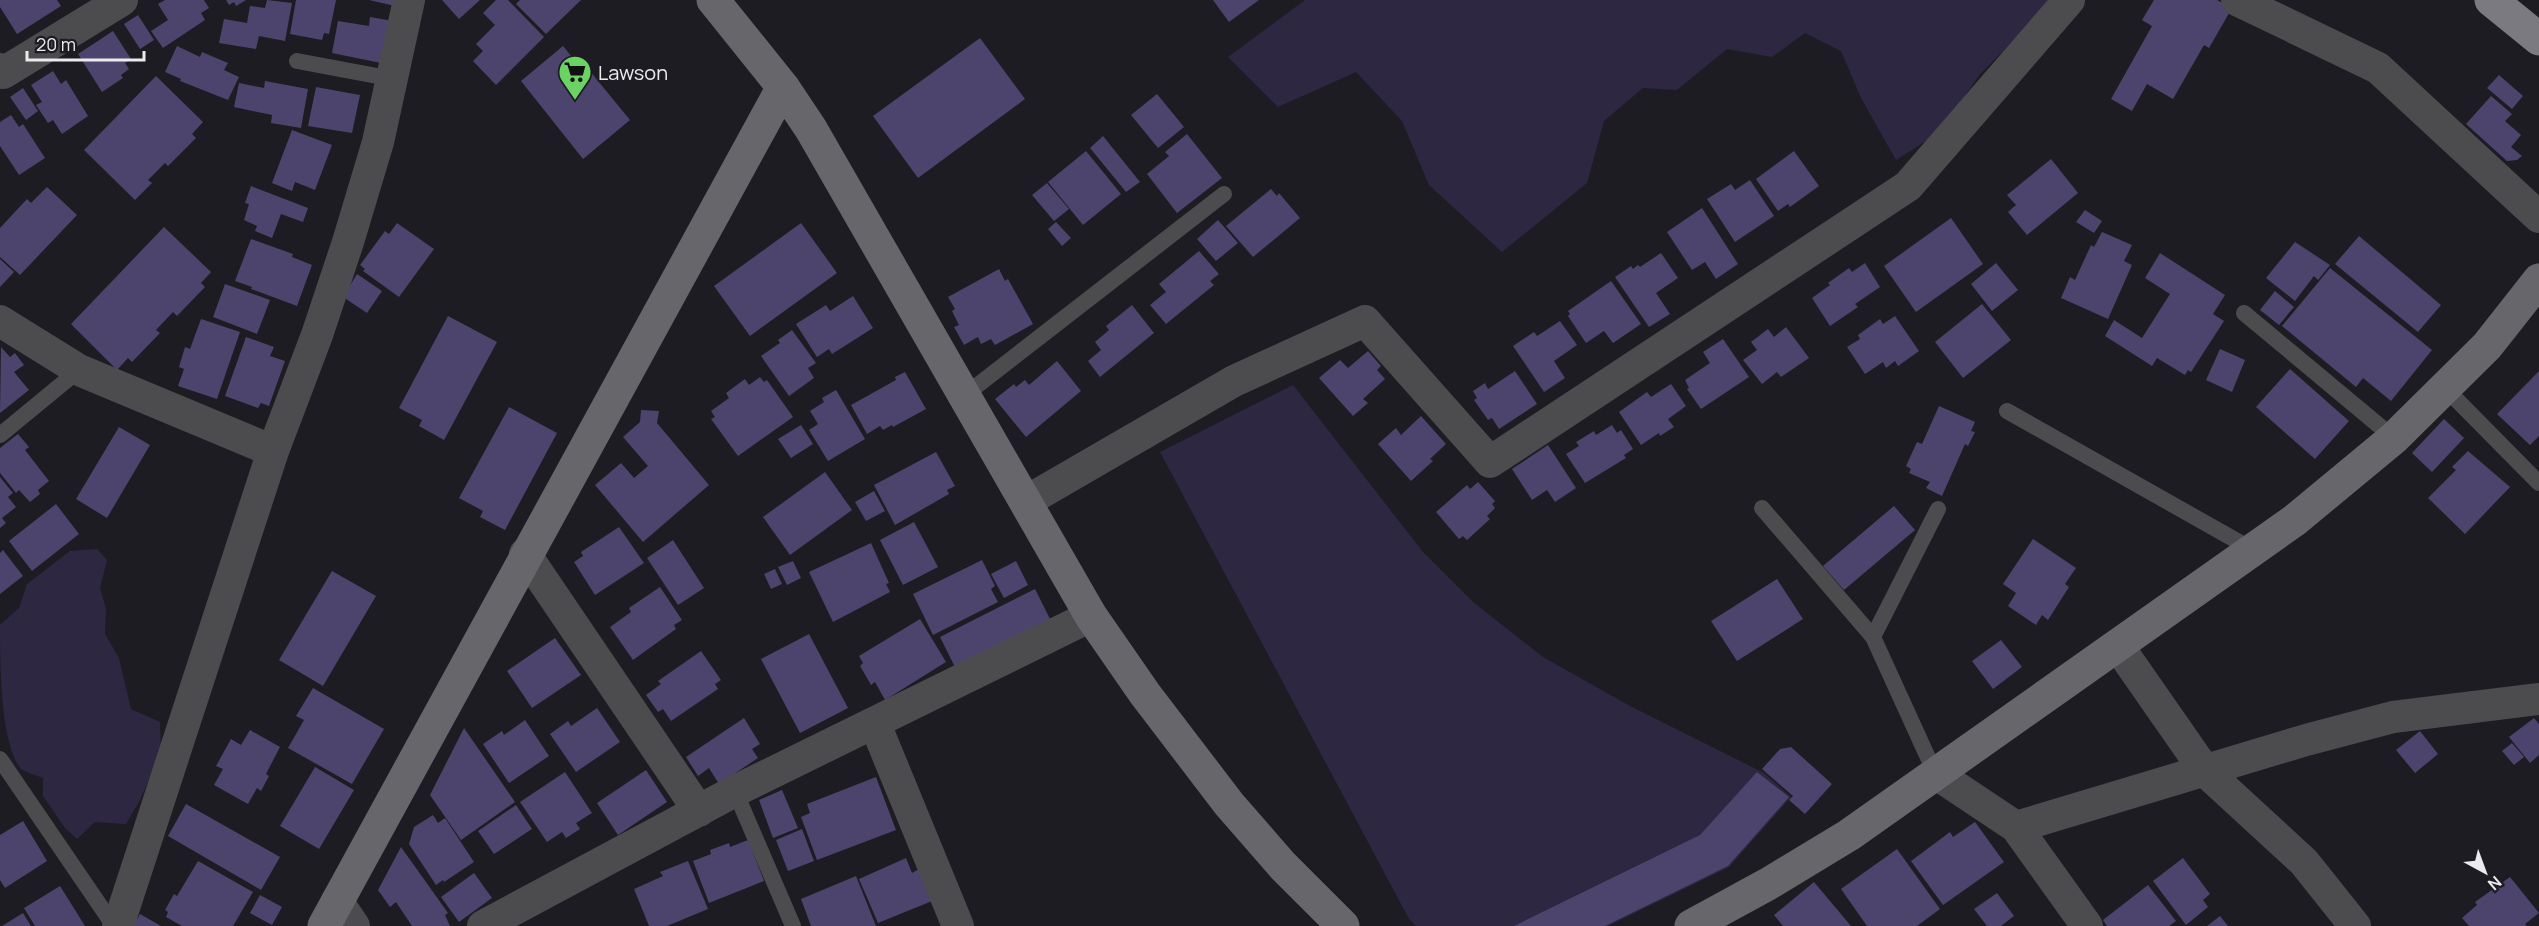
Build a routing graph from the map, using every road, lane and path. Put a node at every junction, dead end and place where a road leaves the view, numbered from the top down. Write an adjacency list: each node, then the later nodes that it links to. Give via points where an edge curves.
1 (122, 0): 9 (street)
2 (409, 0): 10 (street)
3 (713, 0): 11 (street)
4 (2069, 0): 25 (street, via 1908,186 1490,462 1365,321 1234,381)
5 (2237, 0): 13 (street, via 2378,68)
6 (2491, 0): 7 (main road)
7 (2539, 39)
8 (297, 61): 10 (lane)
9 (1, 72)
10 (393, 79): 23 (street, via 348,242)
11 (783, 87): 19 (street); 29 (street)
12 (1224, 194): 19 (lane)
13 (2539, 217)
14 (2539, 280): 18 (street, via 2487,346)
15 (2244, 313): 22 (lane)
16 (0, 321): 17 (street)
17 (79, 370): 21 (lane); 23 (street)
18 (2445, 388): 22 (street); 24 (lane)
19 (965, 395): 25 (street)
20 (2007, 411): 28 (lane)
21 (0, 435)
22 (2394, 438): 28 (street)
23 (273, 451): 43 (street)
24 (2539, 483)
25 (1025, 502): 30 (street)
26 (1762, 508): 31 (lane)
27 (1938, 508): 31 (lane)
28 (2253, 550): 32 (street)
29 (525, 554): 39 (street); 41 (street)
30 (1091, 616): 34 (street); 47 (street, via 1157,712 1228,804)
31 (1873, 638): 37 (lane)
32 (2118, 646): 36 (street); 37 (street)
33 (2539, 699): 36 (street, via 2393,717)
34 (875, 724): 38 (street); 46 (street)
35 (0, 759): 42 (lane)
36 (2205, 771): 40 (street); 50 (street, via 2304,862)
37 (1935, 773): 40 (street); 48 (street, via 1849,835)
38 (735, 791): 39 (street); 45 (lane)
39 (699, 811): 44 (street)
40 (2016, 827): 49 (street)
41 (338, 917)
42 (114, 926)
43 (118, 926)
44 (483, 926)
45 (793, 926)
46 (958, 926)
47 (1343, 926)
48 (1691, 926)
49 (2087, 926)
50 (2355, 926)

